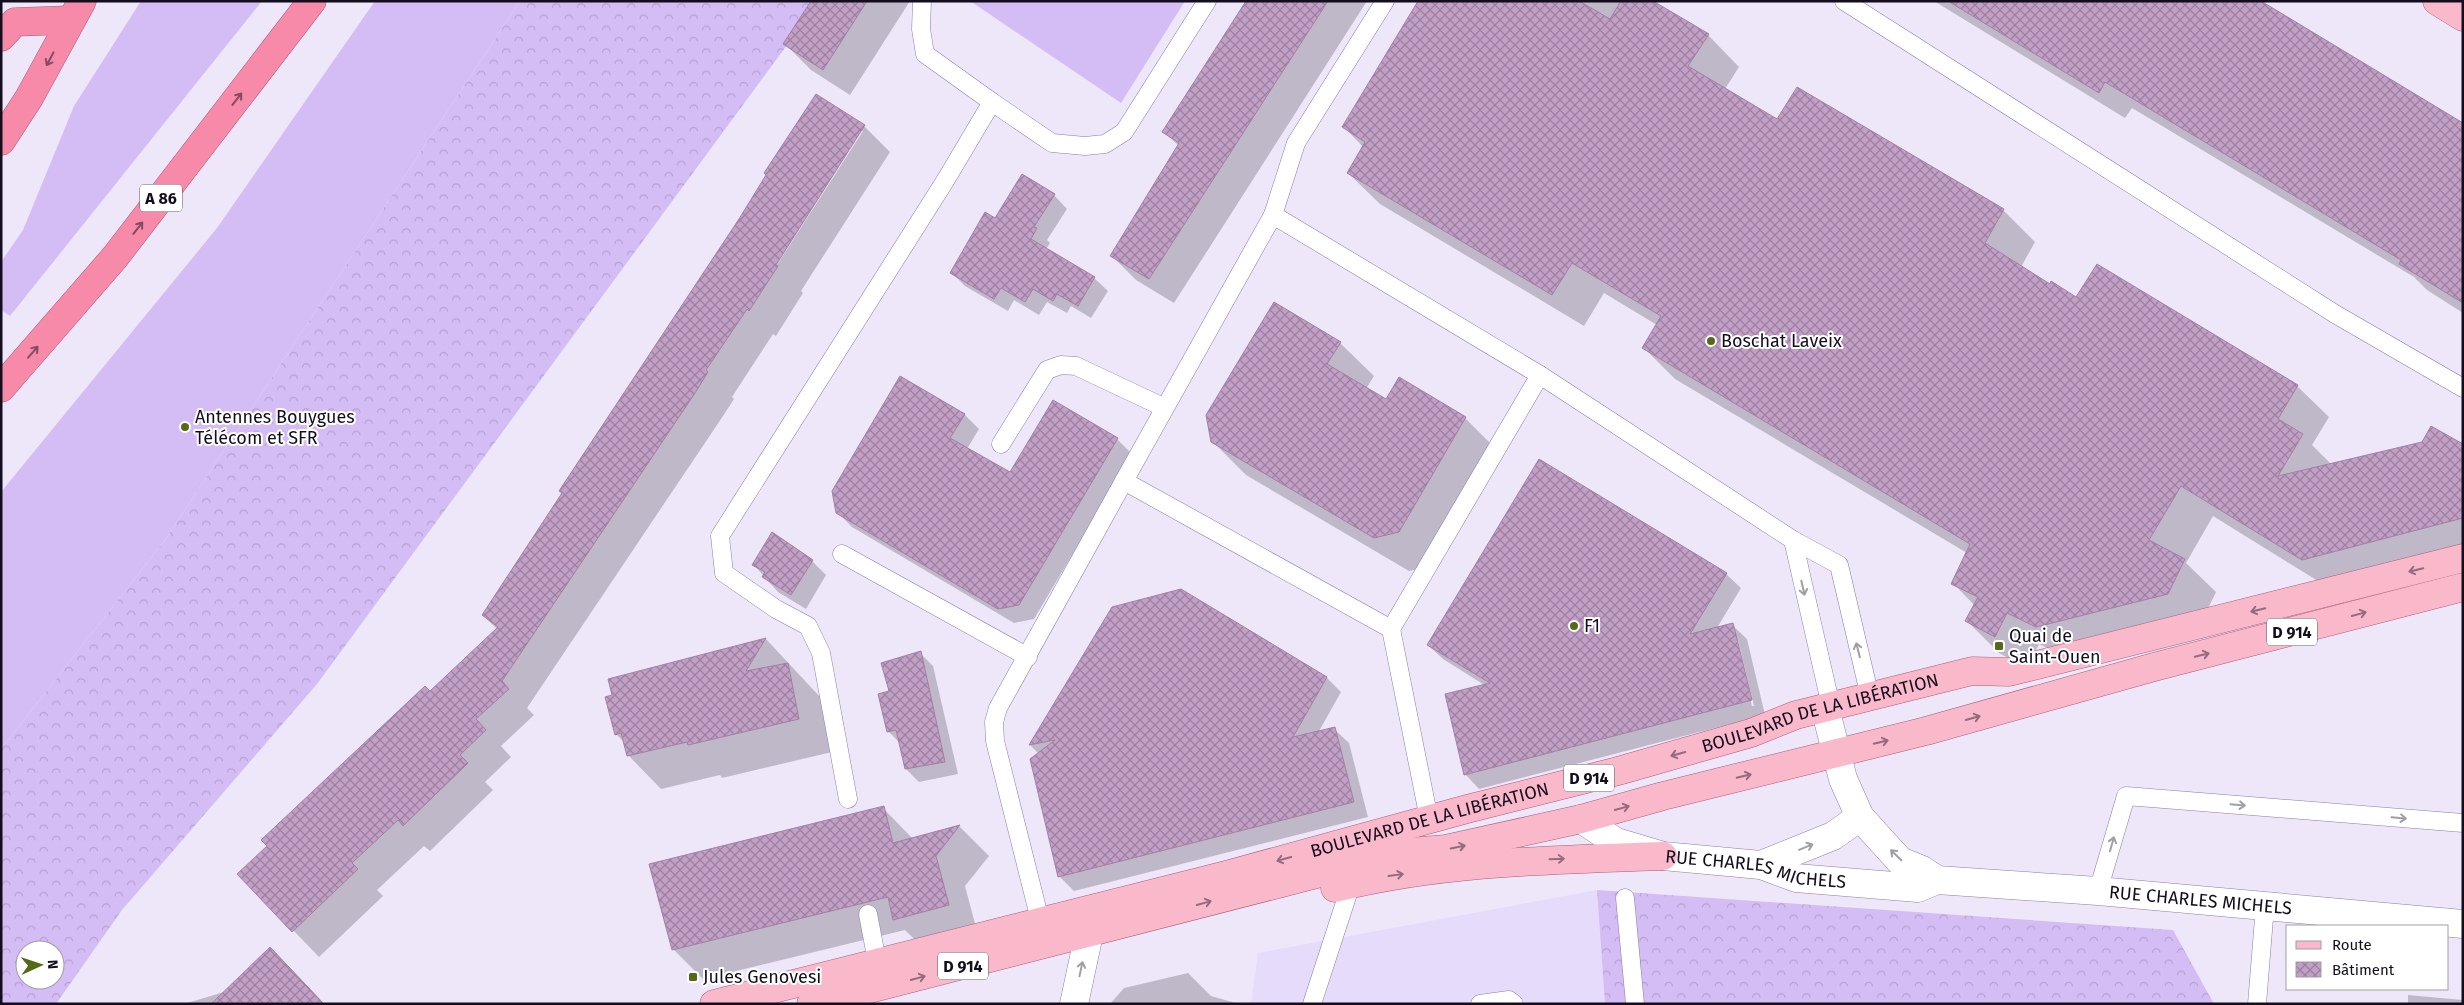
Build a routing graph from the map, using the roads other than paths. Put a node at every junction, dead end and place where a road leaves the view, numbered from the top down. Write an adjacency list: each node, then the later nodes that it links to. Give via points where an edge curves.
1 (312, 1): 14 (highway, A 86, one-way to 1, via 115,258)
2 (922, 1): 10 (lane, via 921,29 925,54)
3 (1207, 1): 10 (lane, via 1124,132 1105,144 1052,143)
4 (1385, 1): 12 (lane, via 1296,143)
5 (1844, 1): 15 (lane, via 2335,314)
6 (2437, 1): 8 (main road)
7 (76, 11): 9 (highway, via 15,22); 11 (highway, one-way to 11, via 29,98)
8 (2463, 17)
9 (1, 37)
10 (992, 102): 29 (lane, via 720,536 724,573 776,609 808,626 821,653)
11 (1, 141)
12 (1273, 215): 13 (lane); 16 (lane)
13 (1540, 375): 19 (lane); 23 (lane)
14 (1, 388)
15 (2463, 388)
16 (1163, 408): 17 (lane, via 1076,366 1061,365 1047,370); 18 (lane)
17 (1001, 444)
18 (1124, 481): 23 (lane); 24 (lane)
19 (1793, 540): 26 (lane, one-way to 19, via 1839,565); 27 (lane, one-way to 27)
20 (842, 554): 24 (lane)
21 (2463, 558): 25 (main road, BOULEVARD DE LA LIBÉRATION / D 914, one-way to 25)
22 (2463, 588): 28 (main road, BOULEVARD DE LA LIBÉRATION / D 914, one-way to 22, via 2154,667)
23 (1391, 629): 32 (lane)
24 (1028, 658): 43 (lane, via 998,708 994,722 995,741)
25 (2010, 672): 26 (main road, BOULEVARD DE LA LIBÉRATION / D 914, via 1972,671); 27 (main road, via 1968,687)
26 (1870, 697): 27 (main road, BOULEVARD DE LA LIBÉRATION / D 914)
27 (1830, 716): 28 (street, RUE CHARLES MICHELS); 31 (main road, via 1671,776 1588,796); 32 (main road, BOULEVARD DE LA LIBÉRATION / D 914, one-way to 32, via 1796,715 1751,733 1618,771)
28 (1836, 754): 30 (street, RUE CHARLES MICHELS); 31 (main road, BOULEVARD DE LA LIBÉRATION / D 914, one-way to 28)
29 (848, 799)
30 (1860, 816): 35 (street, one-way to 30, via 1833,836); 37 (street, RUE CHARLES MICHELS, one-way to 30, via 1900,860)
31 (1581, 819): 34 (street, RUE CHARLES MICHELS, via 1616,842); 36 (main road, BOULEVARD DE LA LIBÉRATION / D 914, one-way to 31, via 1398,853 1446,849)
32 (1428, 820): 43 (main road, BOULEVARD DE LA LIBÉRATION / D 914, one-way to 43, via 1226,875)
33 (2463, 824): 38 (lane, one-way to 33, via 2126,796)
34 (1663, 856): 35 (street, RUE CHARLES MICHELS); 36 (main road, one-way to 34, via 1389,876 1480,864)
35 (1761, 865): 37 (street, RUE CHARLES MICHELS, via 1796,878 1850,883 1918,888)
36 (1355, 874): 44 (main road, BOULEVARD DE LA LIBÉRATION / D 914, one-way to 36, via 1144,919); 49 (lane)
37 (1937, 880): 38 (street, RUE CHARLES MICHELS)
38 (2098, 891): 40 (street, RUE CHARLES MICHELS)
39 (1625, 898): 52 (lane)
40 (2265, 906): 42 (street, RUE CHARLES MICHELS); 53 (lane)
41 (868, 914): 45 (lane)
42 (2463, 924)
43 (1043, 932): 44 (main road, BOULEVARD DE LA LIBÉRATION / D 914); 45 (main road, BOULEVARD DE LA LIBÉRATION / D 914)
44 (1089, 934): 48 (street, one-way to 44)
45 (880, 975): 46 (main road, BOULEVARD DE LA LIBÉRATION / D 914); 47 (main road, BOULEVARD DE LA LIBÉRATION / D 914)
46 (828, 1002)
47 (714, 1004)
48 (1074, 1004)
49 (1312, 1004)
50 (1480, 1004): 51 (lane, via 1509,1000)
51 (1514, 1004)
52 (1635, 1004)
53 (2257, 1004)

